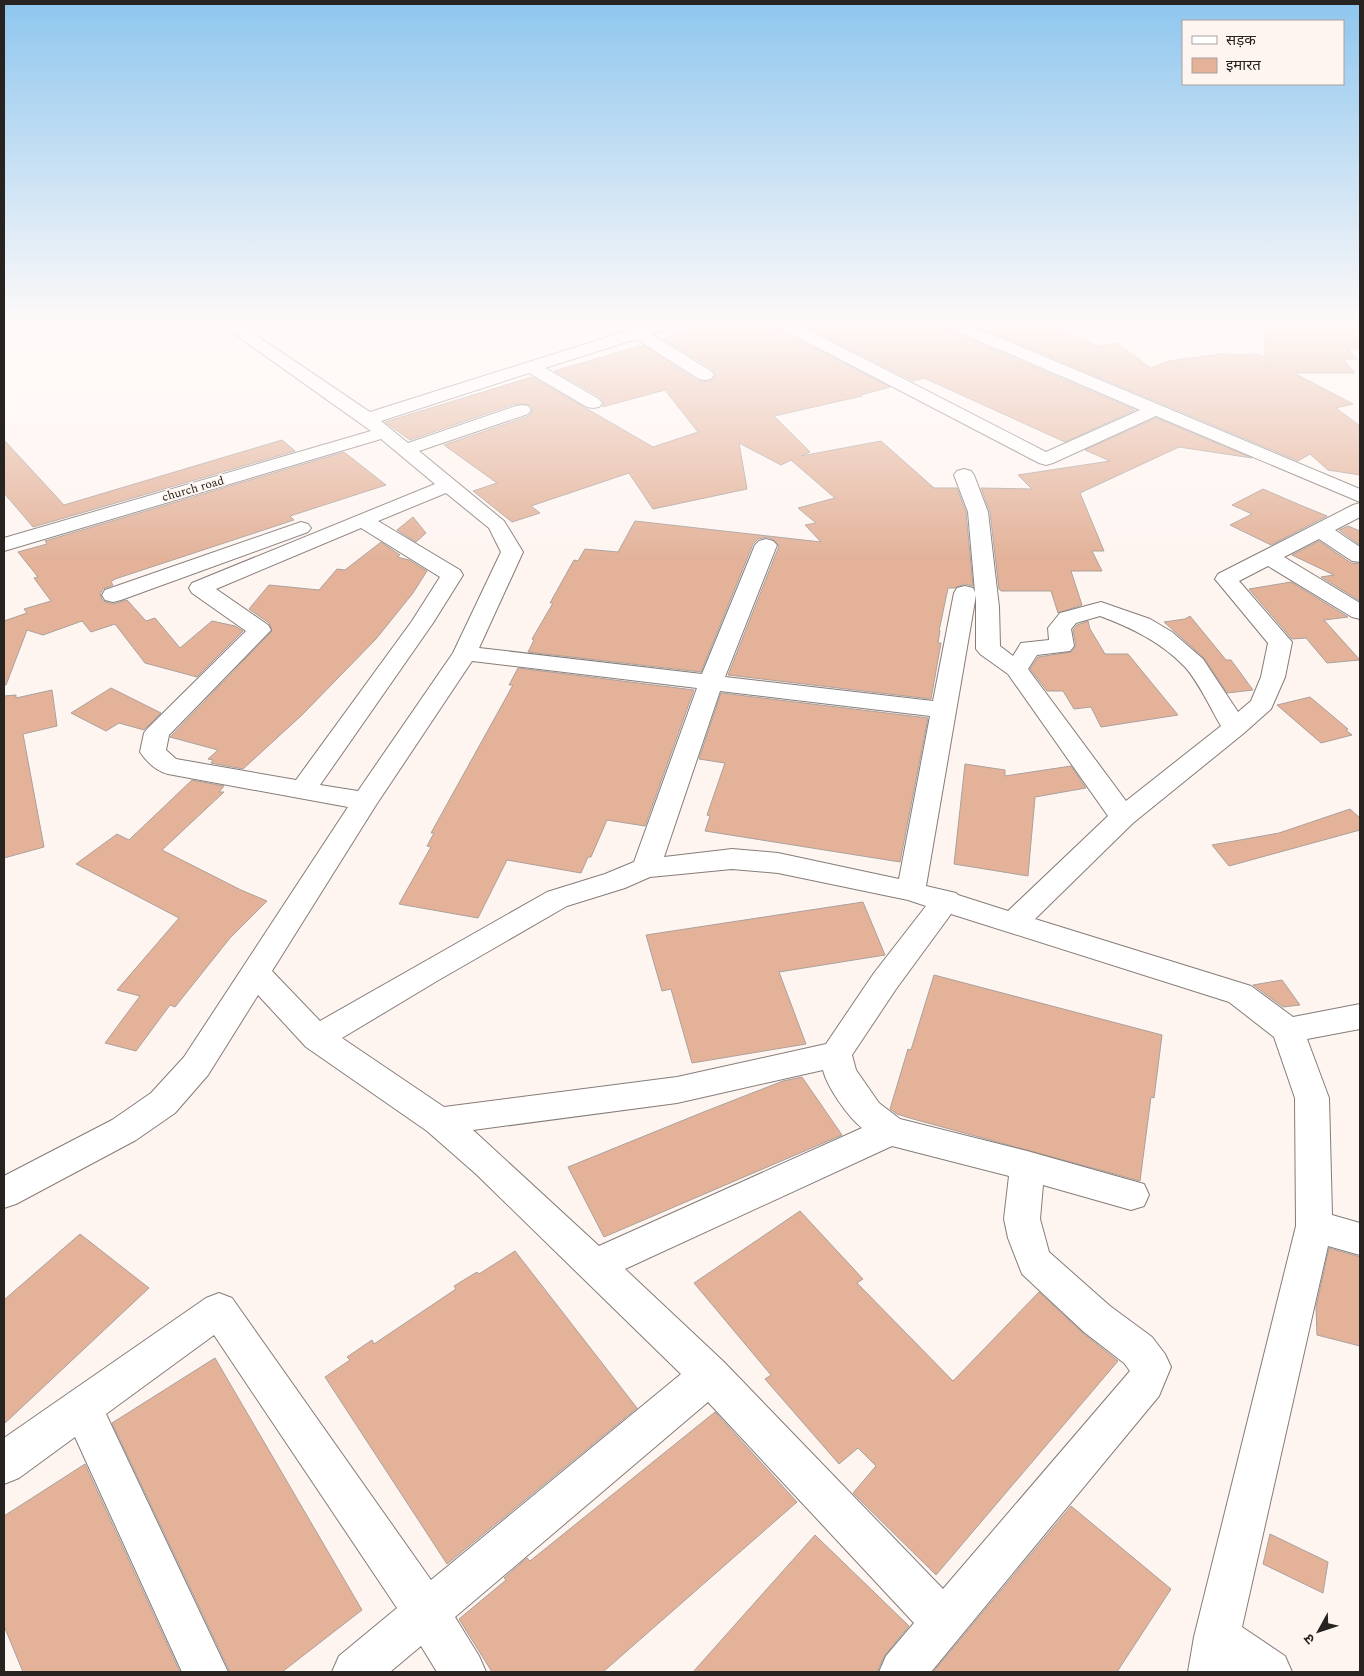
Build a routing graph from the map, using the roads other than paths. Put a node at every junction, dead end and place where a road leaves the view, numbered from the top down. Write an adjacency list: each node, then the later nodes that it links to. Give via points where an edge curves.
1 (343, 403): 7 (street)
2 (436, 403): 7 (street, church road)
3 (938, 403): 6 (street, via 1046,459)
4 (1139, 403): 6 (street)
5 (522, 410): 8 (street)
6 (1155, 410): 11 (street)
7 (376, 426): 8 (street); 15 (street, church road)
8 (414, 447): 10 (street)
9 (964, 475): 23 (street, via 978,512 988,607 988,649)
10 (452, 482): 13 (street); 20 (street); 22 (street, via 497,525 512,552)
11 (1360, 496)
12 (1360, 509): 14 (street)
13 (364, 521): 27 (street, via 452,575 422,623); 27 (street, via 200,588 260,630 158,733 154,752 168,766)
14 (1320, 530): 17 (street); 18 (street)
15 (4, 544)
16 (766, 545): 24 (street)
17 (1360, 556)
18 (1269, 557): 21 (street); 26 (street, via 1226,579 1280,642 1273,677 1262,704)
19 (965, 593): 25 (street)
20 (112, 595)
21 (1360, 612)
22 (465, 653): 24 (street); 28 (street)
23 (1016, 669): 26 (street, via 1029,648 1062,646 1059,628 1068,618 1101,609 1157,632 1196,664); 29 (street)
24 (711, 681): 25 (street); 30 (street)
25 (943, 710): 31 (street)
26 (1235, 728): 29 (street)
27 (303, 790): 28 (street)
28 (365, 801): 34 (street)
29 (1123, 817): 33 (street)
30 (646, 868): 31 (street, via 732,859 778,863); 37 (street, via 557,899)
31 (911, 891): 32 (street)
32 (946, 900): 33 (street); 38 (street, via 885,981)
33 (1014, 922): 36 (street, via 1240,994)
34 (256, 972): 37 (street); 42 (street, via 196,1066 163,1103 124,1130)
35 (1360, 1016): 36 (street)
36 (1288, 1030): 44 (street, via 1312,1098)
37 (317, 1038): 39 (street)
38 (836, 1054): 39 (street, via 677,1090); 40 (street, via 840,1073 852,1092 867,1113)
39 (439, 1121): 46 (street)
40 (890, 1131): 41 (street); 46 (street)
41 (1027, 1166): 43 (street); 51 (street, via 1022,1220 1035,1262 1097,1319 1138,1350 1151,1367 1145,1383)
42 (4, 1194)
43 (1131, 1195)
44 (1314, 1226): 45 (street); 52 (street)
45 (1360, 1239)
46 (596, 1265): 47 (street)
47 (710, 1375): 50 (street); 51 (street)
48 (82, 1407): 49 (street); 50 (street, via 219,1310); 53 (street)
49 (4, 1463)
50 (426, 1611): 54 (street); 55 (street)
51 (944, 1621): 56 (street)
52 (1214, 1654): 57 (street)
53 (204, 1672)
54 (355, 1672)
55 (463, 1672)
56 (902, 1672)
57 (1269, 1672)

